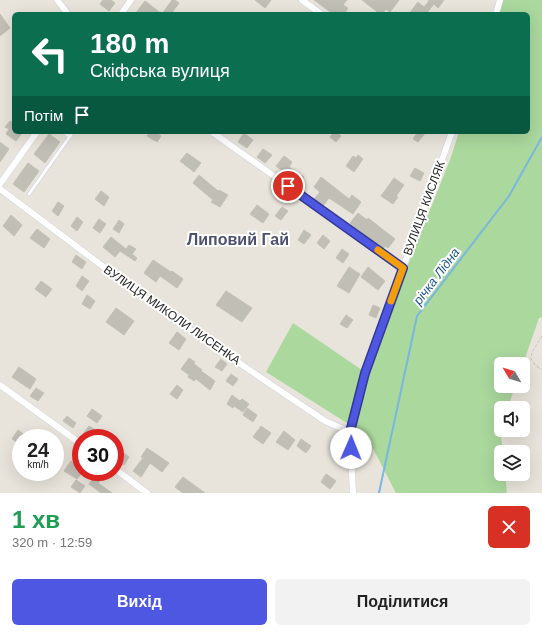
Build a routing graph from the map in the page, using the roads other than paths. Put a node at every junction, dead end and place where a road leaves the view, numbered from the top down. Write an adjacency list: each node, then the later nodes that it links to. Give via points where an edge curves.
1 (57, 0): 5 (street)
2 (131, 0): 6 (street)
3 (302, 0): 7 (street)
4 (500, 0): 8 (street)
5 (66, 12)
6 (122, 12)
7 (318, 12)
8 (497, 12)
9 (36, 134): 15 (street)
10 (66, 134): 14 (lane)
11 (72, 134): 14 (lane)
12 (215, 134): 18 (street)
13 (451, 134): 18 (street, ВУЛИЦЯ КИСЛЯК)
14 (70, 137): 17 (lane)
15 (0, 184)
16 (0, 189): 20 (street, ВУЛИЦЯ МИКОЛИ ЛИСЕНКА, via 165,313 325,421)
17 (29, 194)
18 (403, 268): 20 (street, ВУЛИЦЯ КИСЛЯК, via 365,373)
19 (0, 385): 21 (street)
20 (350, 432): 24 (street, ВУЛИЦЯ КИСЛЯК)
21 (72, 437)
22 (124, 476): 23 (street)
23 (147, 493)
24 (353, 493)

